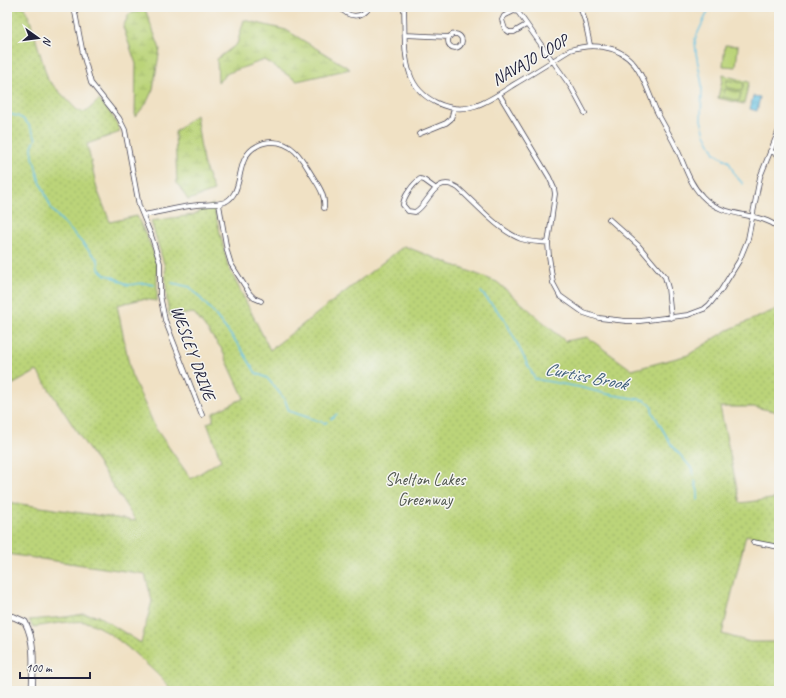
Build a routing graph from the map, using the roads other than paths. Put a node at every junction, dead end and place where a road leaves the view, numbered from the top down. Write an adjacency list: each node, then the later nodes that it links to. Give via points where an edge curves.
1 (74, 7): 23 (street, WESLEY DRIVE, via 91,83 119,118 125,130 139,206)
2 (340, 7): 3 (street, via 349,16 355,16)
3 (369, 7)
4 (404, 7): 9 (street, NAVAJO LOOP)
5 (580, 7): 11 (street)
6 (653, 7): 7 (street)
7 (661, 7)
8 (526, 25): 8 (street, via 518,12 514,11 502,20 508,32 514,32); 12 (street)
9 (405, 35): 10 (street); 14 (street, NAVAJO LOOP, via 407,61 414,83 430,100)
10 (449, 37)
11 (590, 45): 12 (street, NAVAJO LOOP, via 570,50); 24 (street, NAVAJO LOOP, via 617,51 636,66 690,180 702,197 724,210)
12 (552, 61): 13 (street, NAVAJO LOOP); 15 (street, via 571,87)
13 (499, 94): 14 (street, NAVAJO LOOP, via 473,107); 27 (street, via 554,188)
14 (454, 108): 17 (street, via 451,119 446,123)
15 (585, 113)
16 (779, 130): 18 (street)
17 (419, 134)
18 (770, 151): 19 (street); 24 (street, via 760,177)
19 (779, 155)
20 (436, 188): 20 (street, via 418,211 406,210 404,200 420,179); 27 (street, via 456,186 491,219 516,237)
21 (219, 204): 22 (street, via 227,201 235,191 242,165 250,150 266,142 274,142 292,148 298,153 324,196); 23 (street, via 197,205); 28 (street, via 231,264 250,294)
22 (324, 208)
23 (143, 215): 30 (street, WESLEY DRIVE, via 160,262 160,294 165,320)
24 (752, 217): 26 (street, NAVAJO LOOP, via 769,220); 29 (street, via 744,250 714,299 696,313)
25 (609, 219): 29 (street, via 638,245 665,277)
26 (779, 228)
27 (548, 242): 29 (street, via 554,287 560,296 584,313 599,318 626,321)
28 (261, 302)
29 (671, 318)
30 (202, 415)
31 (753, 542): 32 (street)
32 (779, 547)
33 (7, 616): 34 (street, via 25,622 32,638)
34 (32, 691)

